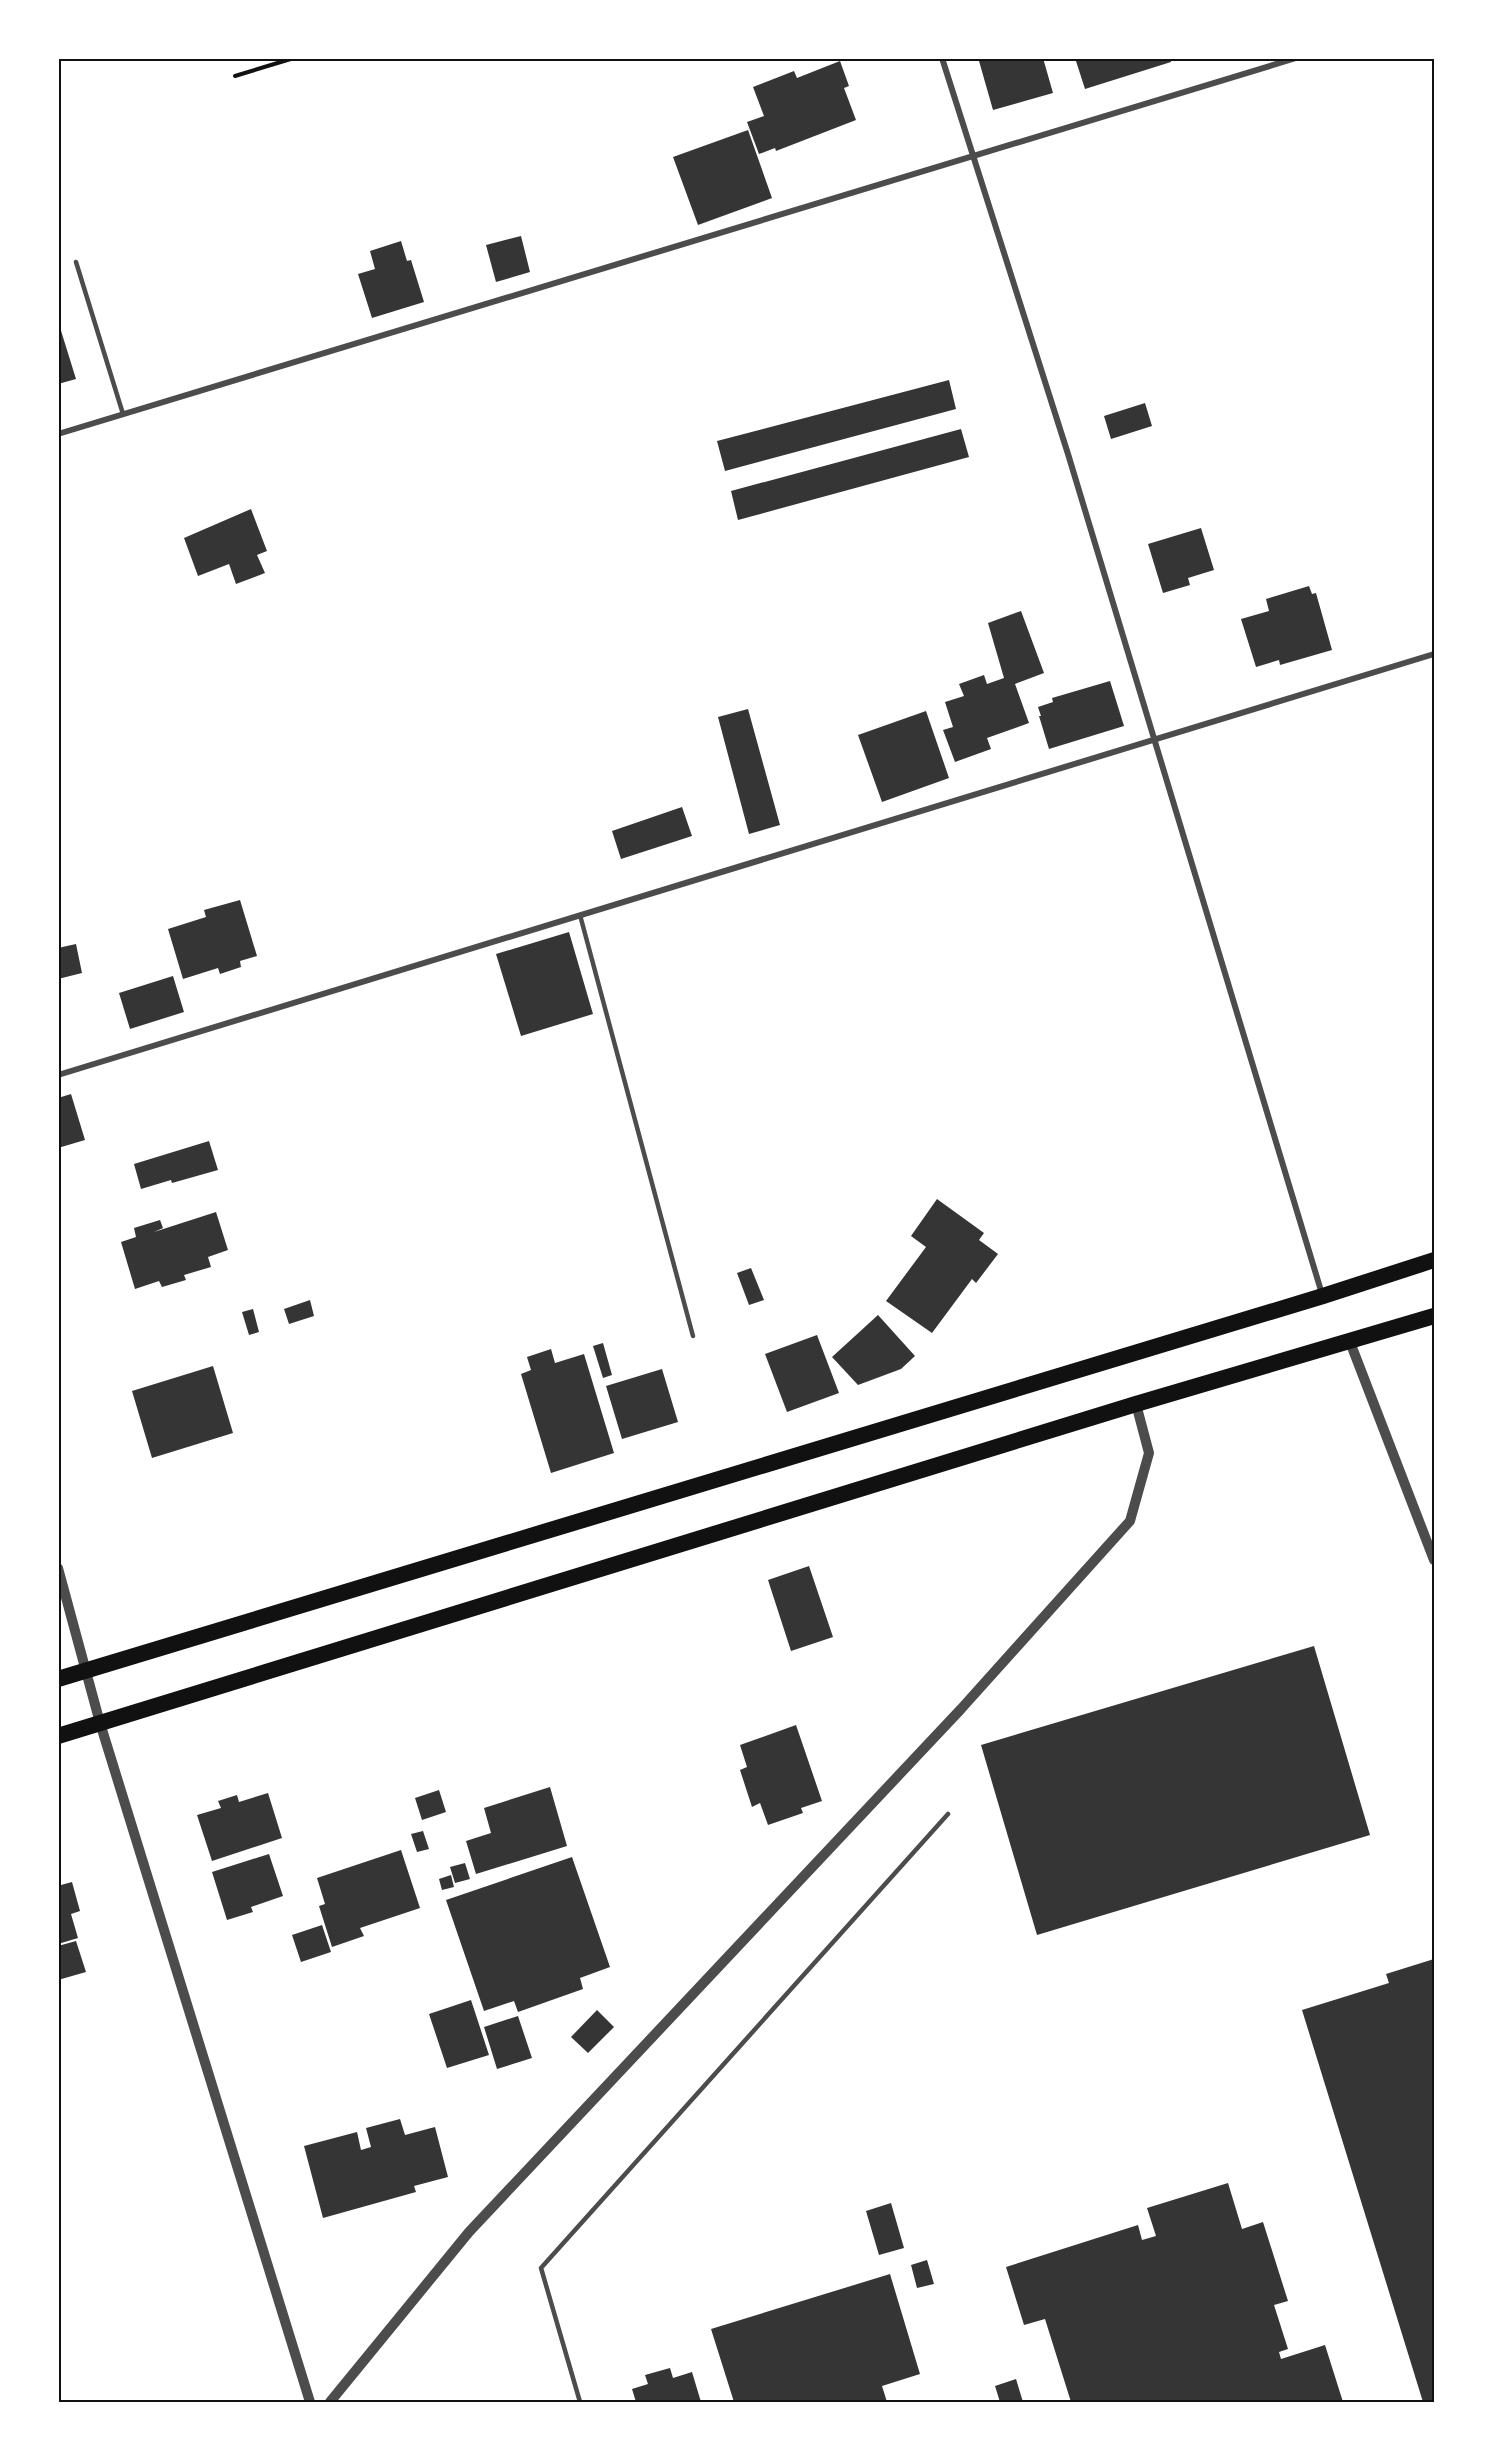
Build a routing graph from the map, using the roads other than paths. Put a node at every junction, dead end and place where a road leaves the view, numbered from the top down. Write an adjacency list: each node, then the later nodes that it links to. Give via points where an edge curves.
1 (942, 58): 3 (street)
2 (1296, 58): 3 (street)
3 (972, 156): 5 (street); 8 (street, via 1068,454)
4 (76, 262): 5 (lane)
5 (123, 414): 6 (street)
6 (58, 434)
7 (1434, 654): 8 (street)
8 (1154, 742): 9 (street); 12 (street)
9 (580, 915): 10 (street); 14 (lane)
10 (58, 1075)
11 (1434, 1260): 12 (highway)
12 (1323, 1296): 19 (highway)
13 (1434, 1316): 15 (highway)
14 (693, 1336)
15 (1350, 1342): 16 (highway); 17 (street)
16 (1136, 1404): 21 (highway); 25 (street, via 1149,1454 1130,1521 961,1709 469,2232)
17 (1434, 1560)
18 (58, 1568): 19 (street)
19 (85, 1671): 20 (highway); 21 (street)
20 (58, 1679)
21 (100, 1723): 22 (highway); 24 (street)
22 (58, 1736)
23 (948, 1814): 26 (lane, via 541,2268)
24 (310, 2403)
25 (330, 2403)
26 (580, 2403)

